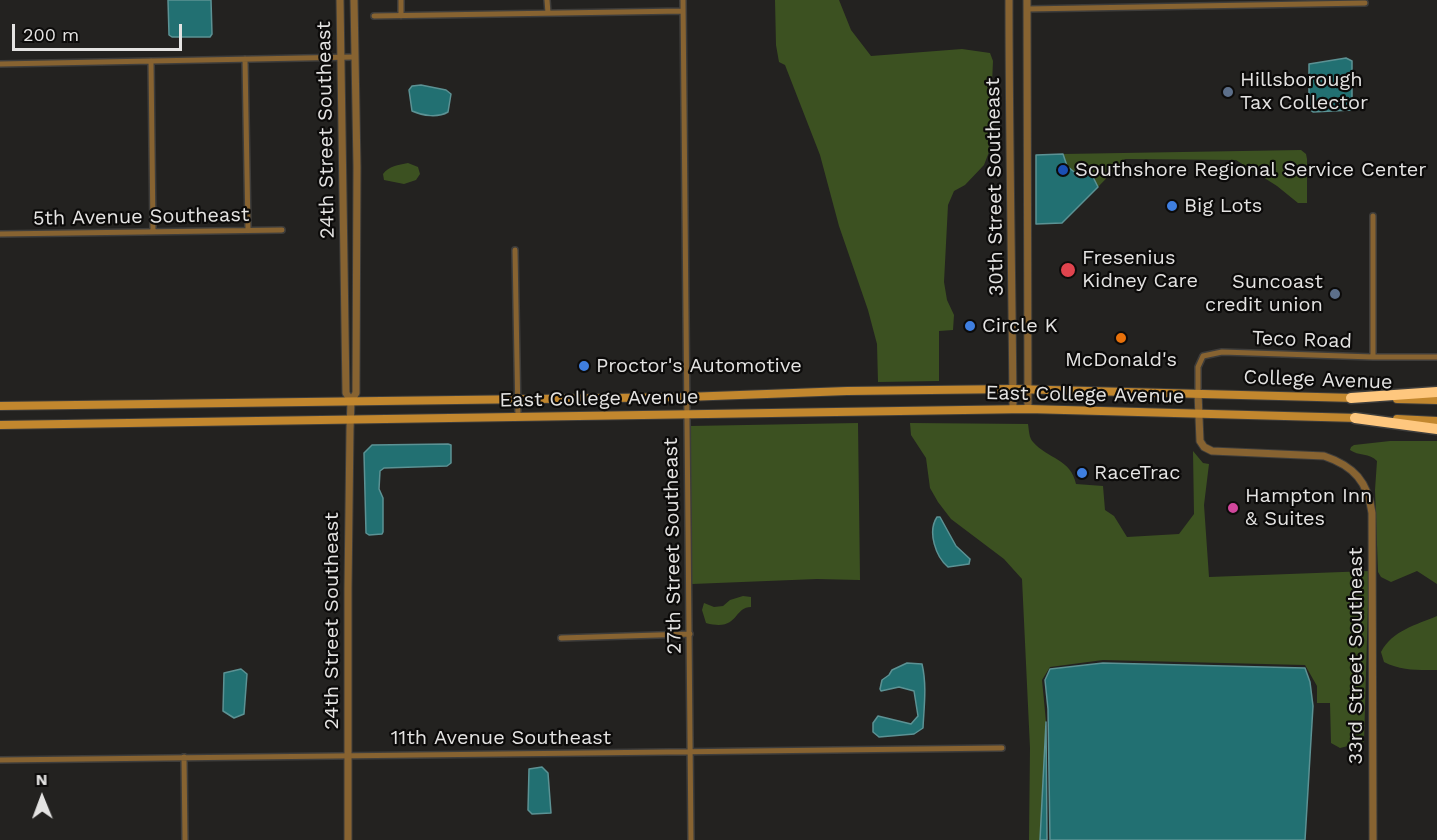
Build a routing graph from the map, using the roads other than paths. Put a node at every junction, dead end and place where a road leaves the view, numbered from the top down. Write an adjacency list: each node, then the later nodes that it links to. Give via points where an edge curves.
1 (340, 0): 17 (street, 24th Street Southeast)
2 (354, 0): 18 (street, 24th Street Southeast)
3 (401, 0): 16 (street)
4 (548, 0): 14 (street)
5 (683, 0): 13 (street, 27th Street Southeast)
6 (1009, 0): 30 (street, 30th Street Southeast)
7 (1027, 0): 12 (street, 30th Street Southeast)
8 (1116, 0): 11 (street)
9 (1336, 2): 10 (street); 11 (street)
10 (1365, 3)
11 (1116, 7): 12 (street)
12 (1027, 9): 31 (street, 30th Street Southeast)
13 (683, 11): 14 (street); 34 (street, 27th Street Southeast)
14 (548, 13): 16 (street)
15 (375, 16): 16 (street)
16 (401, 16)
17 (341, 57): 18 (street); 19 (street); 38 (street, 24th Street Southeast, via 346,393)
18 (354, 57): 38 (street, 24th Street Southeast, via 356,393)
19 (245, 59): 20 (street); 23 (street)
20 (151, 61): 21 (street); 25 (street)
21 (0, 64)
22 (1373, 216): 28 (street)
23 (248, 230): 24 (street, 5th Avenue Southeast); 25 (street, 5th Avenue Southeast)
24 (282, 230)
25 (153, 232): 26 (street, 5th Avenue Southeast)
26 (0, 234)
27 (515, 250): 36 (street)
28 (1373, 357): 29 (street, Teco Road); 33 (street, Teco Road, via 1210,354 1203,356 1198,366)
29 (1437, 357)
30 (1013, 389): 31 (main road, East College Avenue); 34 (main road, East College Avenue); 40 (street, 30th Street Southeast)
31 (1028, 389): 33 (main road, East College Avenue); 41 (street, 30th Street Southeast)
32 (1437, 392): 35 (highway)
33 (1198, 393): 35 (main road, College Avenue); 42 (street, 33rd Street Southeast)
34 (686, 397): 36 (main road, East College Avenue); 43 (street, 27th Street Southeast)
35 (1351, 398): 37 (main road, College Avenue)
36 (518, 399): 38 (main road, East College Avenue); 44 (street)
37 (1437, 400)
38 (351, 401): 39 (main road, East College Avenue); 46 (street, 24th Street Southeast)
39 (0, 406)
40 (1013, 409): 41 (main road, East College Avenue); 43 (main road, East College Avenue)
41 (1028, 409): 42 (main road, East College Avenue)
42 (1198, 413): 45 (main road, College Avenue); 60 (street, 33rd Street Southeast, via 1200,441 1212,451 1324,456 1353,471 1367,489 1372,513)
43 (687, 414): 44 (main road, East College Avenue); 50 (street, 27th Street Southeast)
44 (518, 417): 46 (main road, East College Avenue)
45 (1355, 418): 47 (main road, College Avenue); 49 (highway)
46 (350, 419): 48 (main road, East College Avenue); 54 (street, 24th Street Southeast)
47 (1437, 421)
48 (0, 425)
49 (1437, 429)
50 (690, 634): 51 (street); 53 (street, 27th Street Southeast)
51 (561, 638)
52 (1002, 748): 53 (street, 11th Avenue Southeast)
53 (691, 751): 54 (street, 11th Avenue Southeast); 59 (street, 27th Street Southeast)
54 (348, 754): 55 (street, 11th Avenue Southeast); 58 (street, 24th Street Southeast)
55 (184, 757): 56 (street, 11th Avenue Southeast); 57 (street)
56 (0, 760)
57 (185, 840)
58 (348, 840)
59 (691, 840)
60 (1373, 840)

